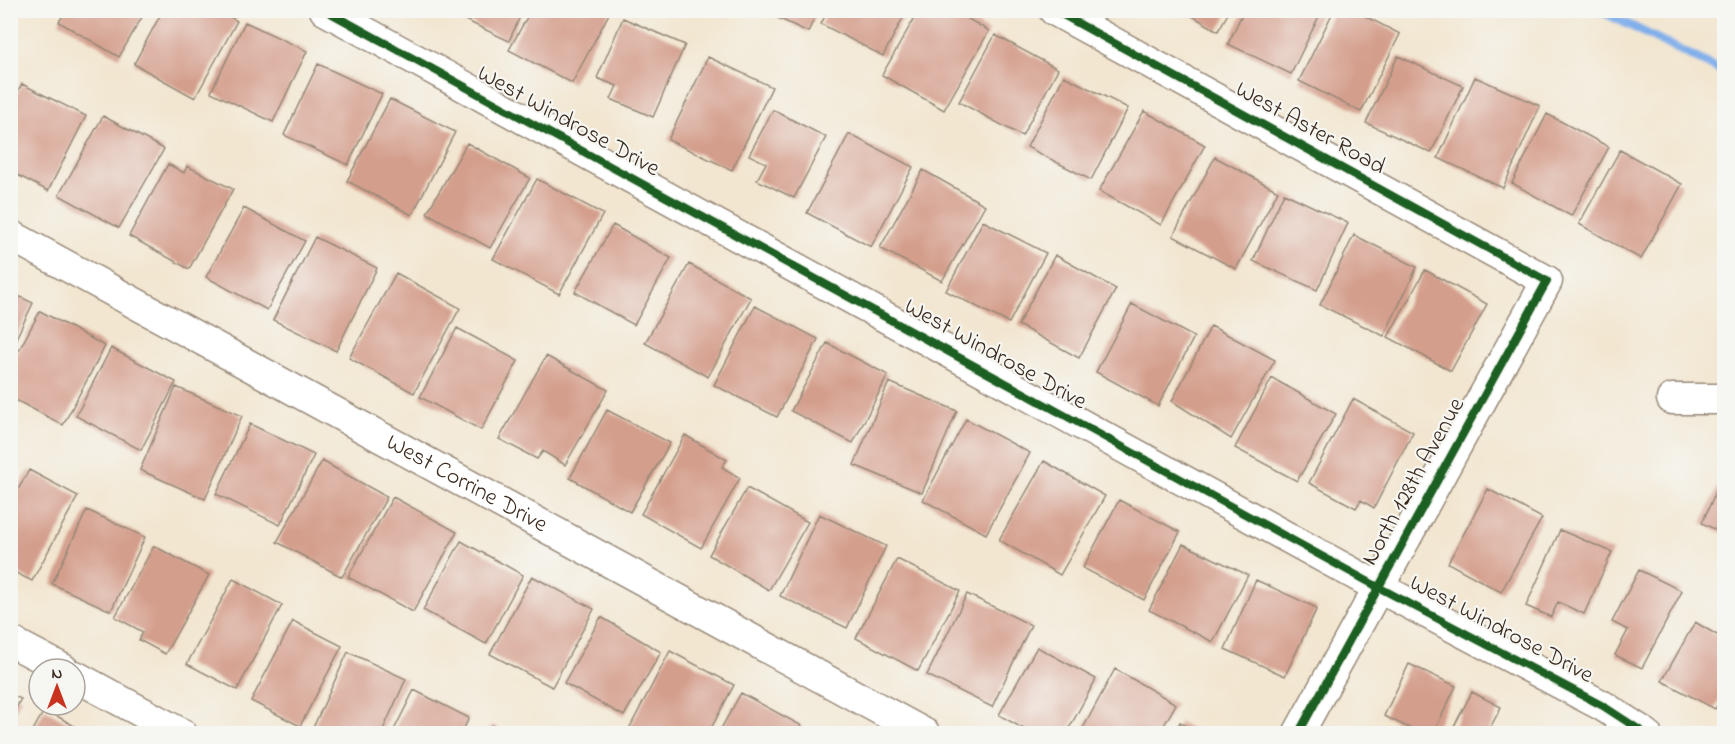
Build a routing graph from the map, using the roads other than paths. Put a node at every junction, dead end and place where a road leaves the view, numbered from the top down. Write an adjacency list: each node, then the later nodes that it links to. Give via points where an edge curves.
1 (325, 10): 7 (street, West Windrose Drive)
2 (1054, 10): 4 (street, West Aster Road)
3 (10, 235): 12 (street, West Corrine Drive)
4 (1547, 281): 7 (street, North 128th Avenue)
5 (1672, 399): 6 (street)
6 (1725, 399)
7 (1378, 587): 13 (street, North 128th Avenue); 14 (street, West Windrose Drive, via 1603,706)
8 (10, 641): 9 (street)
9 (40, 657)
10 (87, 683): 11 (street)
11 (182, 734)
12 (924, 734)
13 (1298, 734)
14 (1646, 734)

